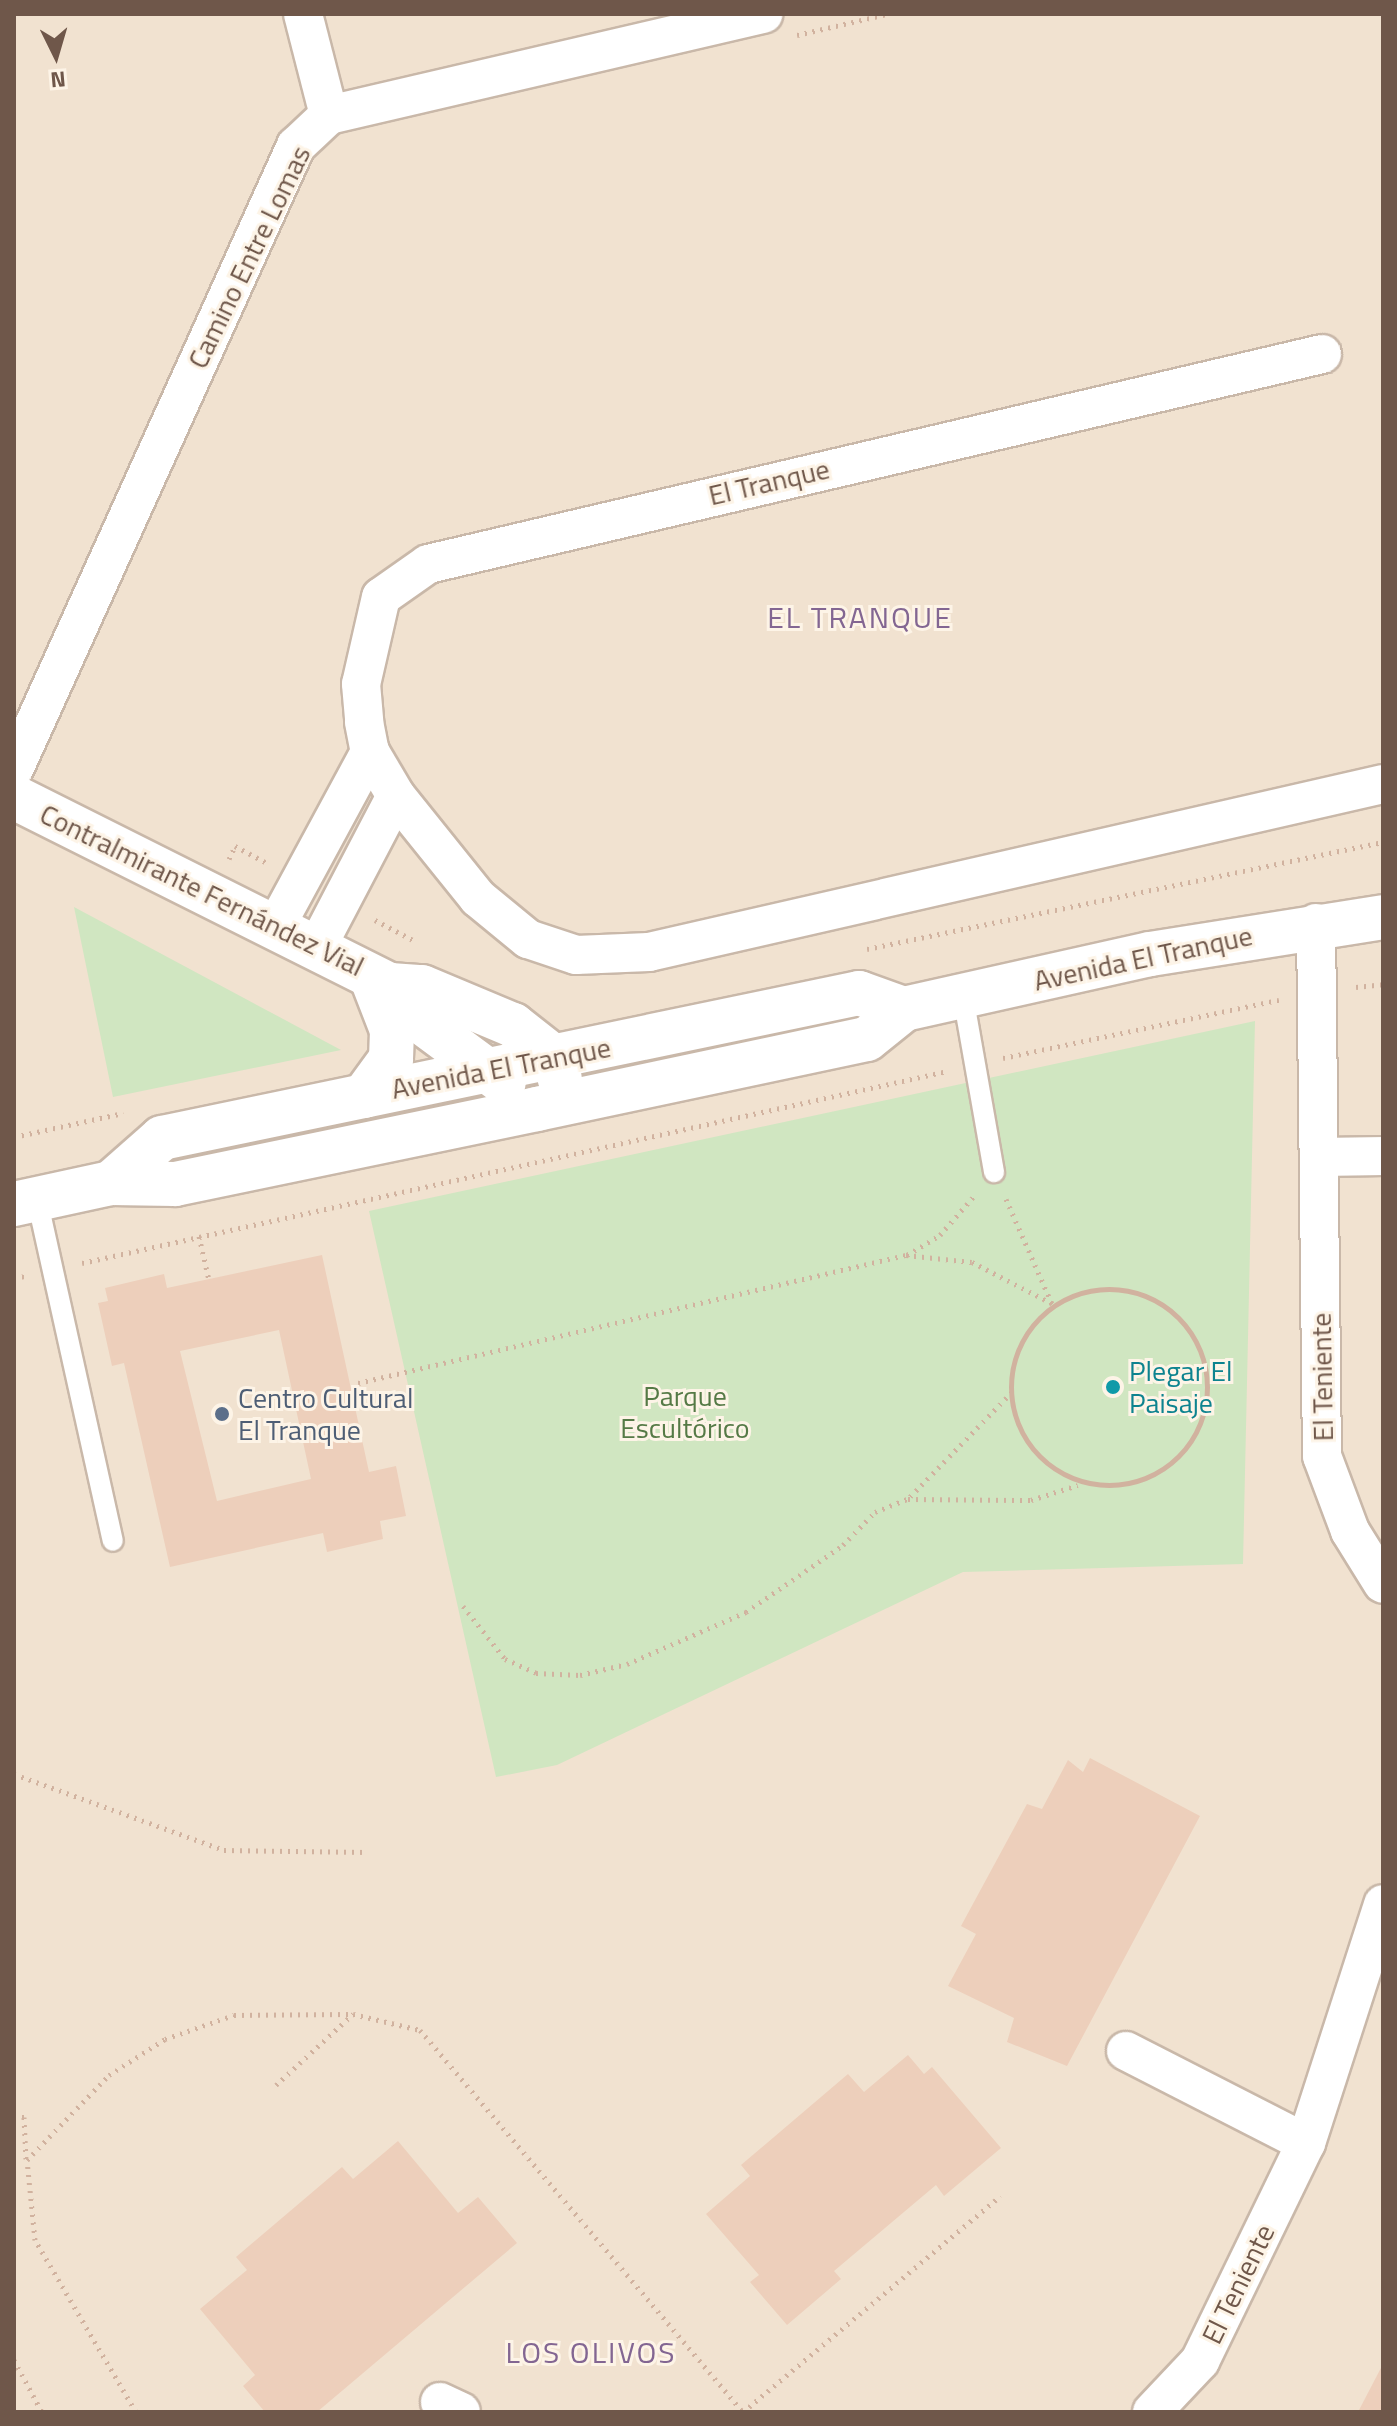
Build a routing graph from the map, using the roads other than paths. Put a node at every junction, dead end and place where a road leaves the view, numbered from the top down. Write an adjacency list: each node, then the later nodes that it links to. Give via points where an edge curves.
1 (303, 14): 3 (street)
2 (774, 26): 3 (street, Camino Entre Lomas)
3 (329, 115): 6 (street, Camino Entre Lomas, via 296,146)
4 (1322, 354): 5 (street, El Tranque, via 428,564 381,597 371,624 361,684)
5 (370, 752): 8 (street, El Tranque); 12 (street)
6 (14, 769)
7 (1383, 784): 8 (street, El Tranque, via 609,957 551,949 505,923)
8 (396, 796): 13 (street)
9 (14, 797): 12 (main road, Contralmirante Fernández Vial)
10 (1383, 917): 11 (main road, Avenida El Tranque)
11 (1316, 923): 15 (main road, Avenida El Tranque); 22 (street, El Teniente)
12 (277, 924): 13 (main road, Contralmirante Fernández Vial)
13 (318, 945): 14 (main road, Contralmirante Fernández Vial)
14 (380, 980): 17 (main road, Contralmirante Fernández Vial, via 422,987 470,1005 513,1025); 18 (main road, Contralmirante Fernández Vial, via 400,1006); 19 (main road, via 392,1030 391,1059)
15 (963, 996): 16 (main road, Avenida El Tranque); 23 (lane, via 979,1063)
16 (904, 1009): 17 (main road, Avenida El Tranque, via 859,993); 20 (main road, Avenida El Tranque, via 867,1039)
17 (555, 1058): 18 (main road, Avenida El Tranque); 20 (main road)
18 (490, 1072): 19 (main road, Avenida El Tranque); 20 (main road, Contralmirante Fernández Vial)
19 (364, 1096): 24 (main road, Avenida El Tranque, via 162,1138)
20 (551, 1106): 24 (main road, Avenida El Tranque, via 175,1184)
21 (1383, 1156): 22 (street)
22 (1322, 1157): 27 (street, El Teniente, via 1322,1456 1350,1531)
23 (994, 1172)
24 (111, 1183): 25 (main road, Avenida El Tranque)
25 (26, 1201): 26 (lane, via 53,1269)
26 (113, 1541)
27 (1383, 1584)
28 (1383, 1904): 30 (street, El Teniente)
29 (1126, 2051): 30 (street)
30 (1306, 2143): 31 (street, El Teniente, via 1200,2361)
31 (1152, 2412)

